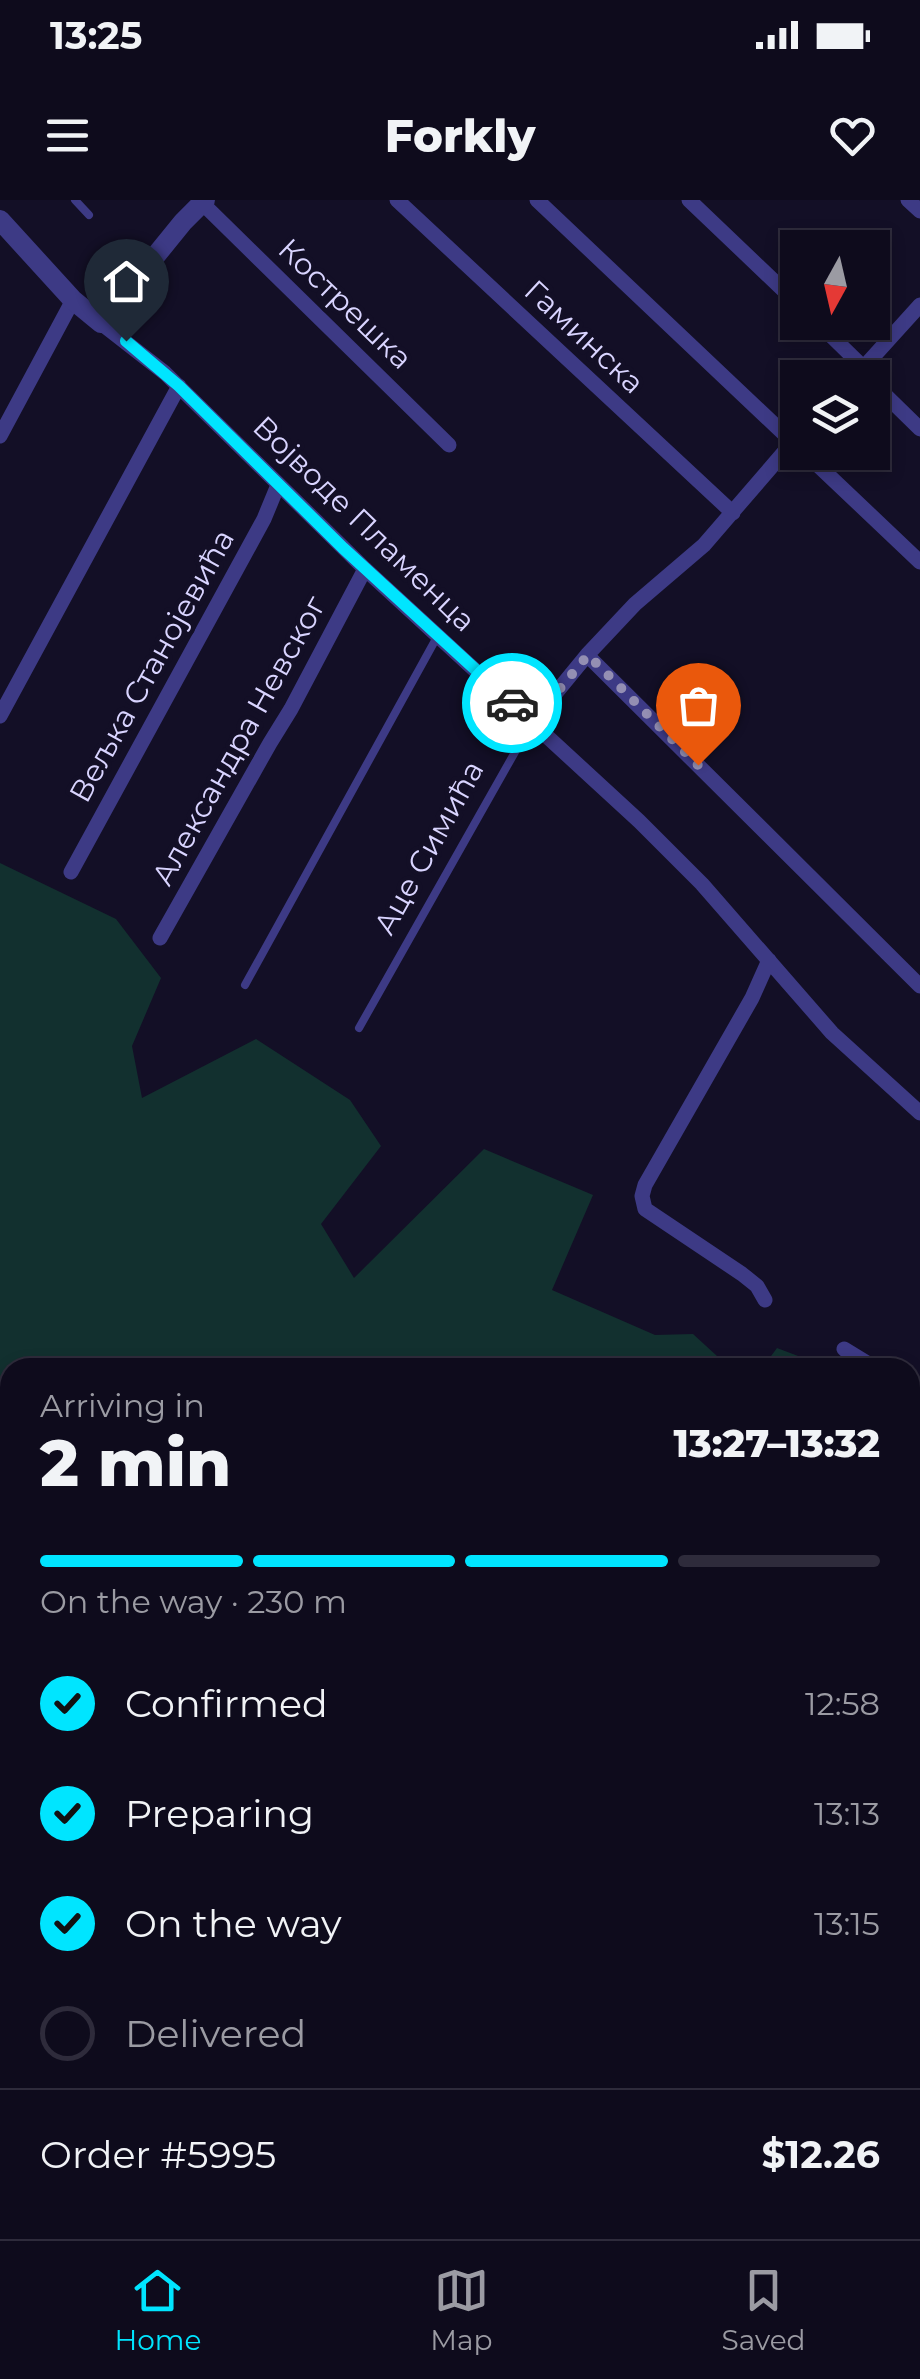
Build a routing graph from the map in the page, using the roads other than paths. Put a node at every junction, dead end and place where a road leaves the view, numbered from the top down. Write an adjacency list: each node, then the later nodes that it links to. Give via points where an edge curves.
1 (75, 200): 8 (lane)
2 (397, 200): 26 (street, Гаминска)
3 (536, 200): 19 (street)
4 (689, 200): 10 (street)
5 (908, 200): 7 (street)
6 (203, 201): 13 (street); 22 (street, Кострешка)
7 (920, 212)
8 (89, 215)
9 (0, 220): 11 (street, Војводе Пламенца)
10 (780, 287)
11 (73, 300): 13 (street, Војводе Пламенца); 21 (street)
12 (920, 304): 16 (street)
13 (101, 323): 17 (street, Војводе Пламенца)
14 (832, 340): 15 (street)
15 (850, 360)
16 (875, 360)
17 (179, 386): 25 (street, Војводе Пламенца); 31 (street)
18 (890, 401): 20 (street)
19 (780, 427)
20 (920, 429)
21 (0, 436)
22 (449, 445)
23 (780, 463): 26 (street, Аце Симића)
24 (825, 470): 27 (street)
25 (278, 485): 28 (street, Војводе Пламенца); 33 (street, Вељка Станојевића)
26 (733, 513): 30 (street, Аце Симића)
27 (920, 562)
28 (365, 569): 29 (street, Војводе Пламенца); 34 (street, Александра Невског)
29 (437, 637): 32 (street, Војводе Пламенца); 36 (lane)
30 (588, 655): 32 (street, Аце Симића); 37 (street)
31 (0, 716)
32 (532, 722): 35 (street, Војводе Пламенца, via 702,884); 38 (lane, Аце Симића)
33 (71, 872)
34 (160, 938)
35 (768, 960): 39 (street, Војводе Пламенца, via 832,1033); 40 (street, via 645,1184 642,1203 757,1286)
36 (245, 985)
37 (920, 986)
38 (359, 1028)
39 (920, 1112)
40 (765, 1300)
41 (844, 1348): 42 (street)
42 (860, 1358)

